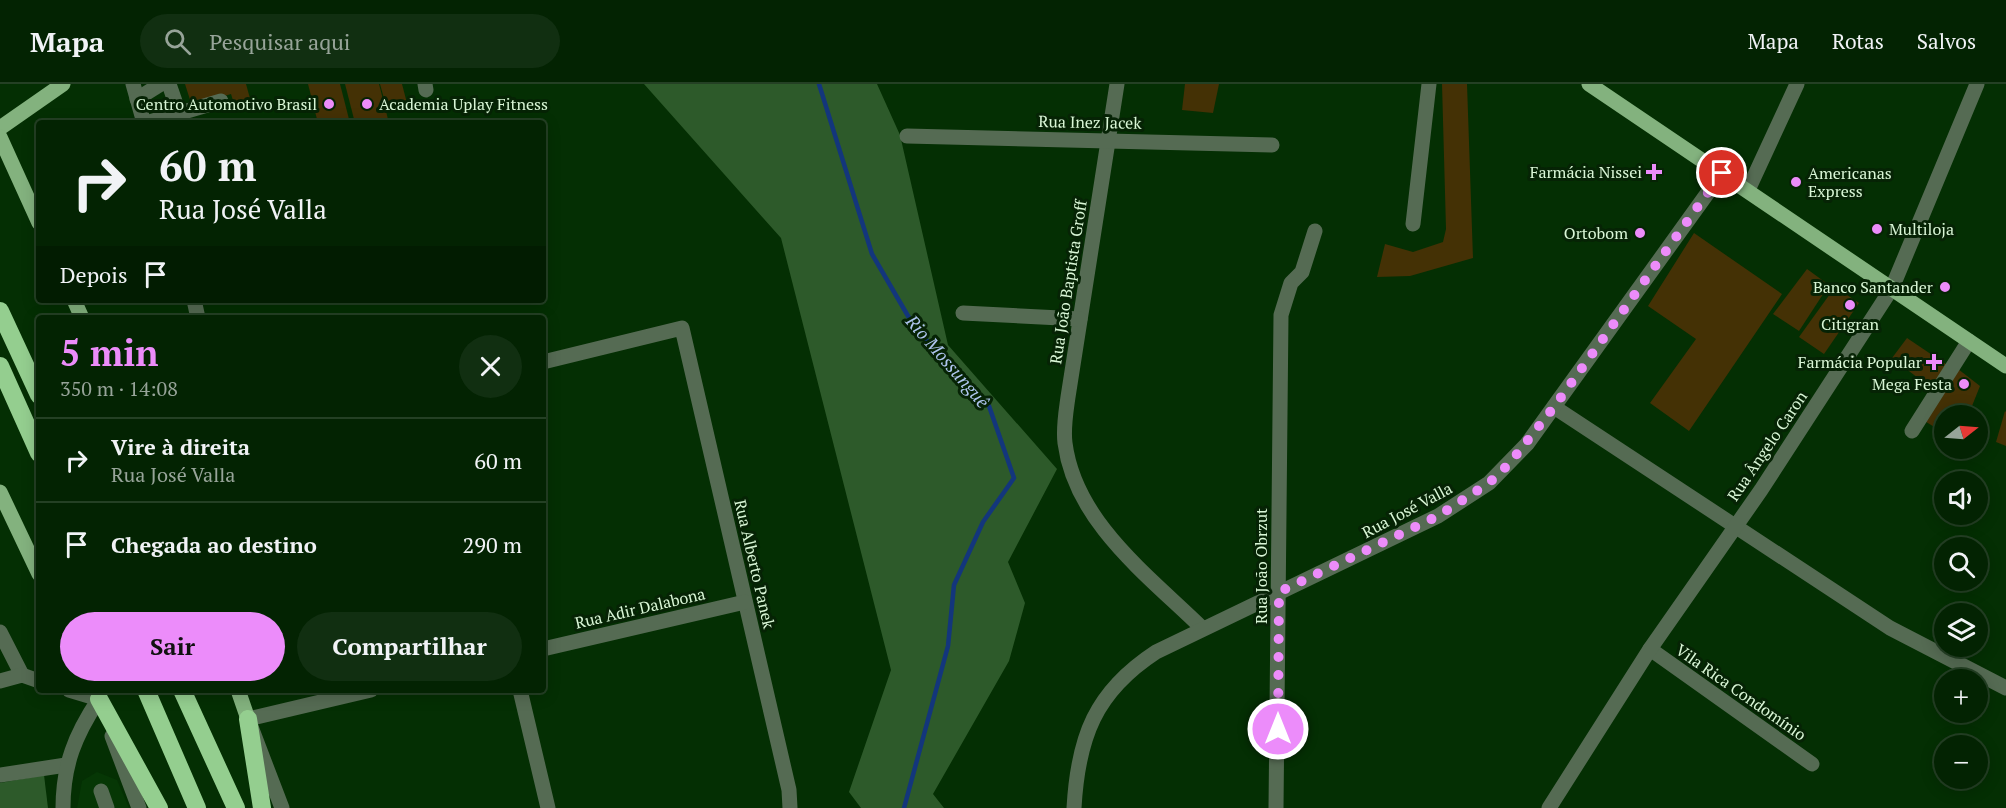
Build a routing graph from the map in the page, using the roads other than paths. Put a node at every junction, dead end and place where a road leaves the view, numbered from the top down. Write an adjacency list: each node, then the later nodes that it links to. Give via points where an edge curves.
1 (63, 84): 15 (main road)
2 (133, 84): 10 (street)
3 (161, 84): 10 (street)
4 (169, 84): 12 (street)
5 (1117, 84): 18 (street, Rua João Baptista Groff)
6 (1429, 84): 23 (street)
7 (1590, 84): 20 (main road)
8 (1797, 84): 21 (street)
9 (1977, 84): 25 (street, Rua Ângelo Caron)
10 (137, 99): 13 (street)
11 (221, 101): 12 (street)
12 (179, 113): 14 (street)
13 (144, 120)
14 (155, 120)
15 (0, 128)
16 (907, 136): 18 (street, Rua Inez Jacek)
17 (0, 137): 22 (main road)
18 (1108, 141): 19 (street, Rua Inez Jacek); 28 (street, Rua João Baptista Groff)
19 (1272, 145)
20 (1722, 173): 21 (main road); 34 (street, Rua José Valla)
21 (1748, 190): 25 (main road)
22 (36, 216)
23 (1413, 224)
24 (1315, 231): 40 (street, Rua João Obrzut, via 1302,272 1291,283 1282,309)
25 (1892, 288): 29 (main road); 38 (street, Rua Ângelo Caron)
26 (0, 311): 33 (highway)
27 (963, 313): 28 (street)
28 (1080, 319): 42 (street, Rua João Baptista Groff, via 1065,419 1065,442 1078,485 1121,549)
29 (1969, 341): 32 (main road); 35 (street)
30 (546, 361): 41 (street, Rua Alberto Panek, via 682,328)
31 (0, 366): 36 (highway)
32 (2006, 366)
33 (36, 388)
34 (1554, 407): 38 (street); 40 (street, Rua José Valla, via 1509,464 1467,499 1394,539)
35 (1912, 431)
36 (36, 446)
37 (0, 492): 39 (main road)
38 (1734, 527): 45 (street, Rua Ângelo Caron); 49 (street, via 1890,628)
39 (36, 568)
40 (1279, 592): 42 (street, Rua José Valla); 72 (street, Rua João Obrzut)
41 (746, 602): 44 (street, Rua Adir Dalabona); 70 (street, Rua Alberto Panek)
42 (1202, 628): 71 (street, Rua José Valla, via 1144,660 1110,690 1087,730)
43 (0, 632): 46 (street)
44 (546, 648)
45 (1650, 649): 57 (street, Vila Rica Condomínio); 73 (street, Rua Ângelo Caron)
46 (21, 675): 47 (street); 48 (street)
47 (36, 680)
48 (0, 681)
49 (2006, 688)
50 (147, 693): 65 (highway)
51 (183, 693): 66 (highway)
52 (239, 693): 56 (main road)
53 (358, 693): 56 (street)
54 (521, 693): 69 (street)
55 (97, 695): 58 (street); 63 (street); 64 (highway)
56 (248, 719): 67 (highway); 68 (street)
57 (1812, 764)
58 (66, 765): 59 (street); 61 (street)
59 (0, 775)
60 (101, 791): 62 (street)
61 (63, 808)
62 (107, 808)
63 (139, 808)
64 (159, 808)
65 (197, 808)
66 (236, 808)
67 (262, 808)
68 (282, 808)
69 (548, 808)
70 (790, 808)
71 (1074, 808)
72 (1276, 808)
73 (1549, 808)

